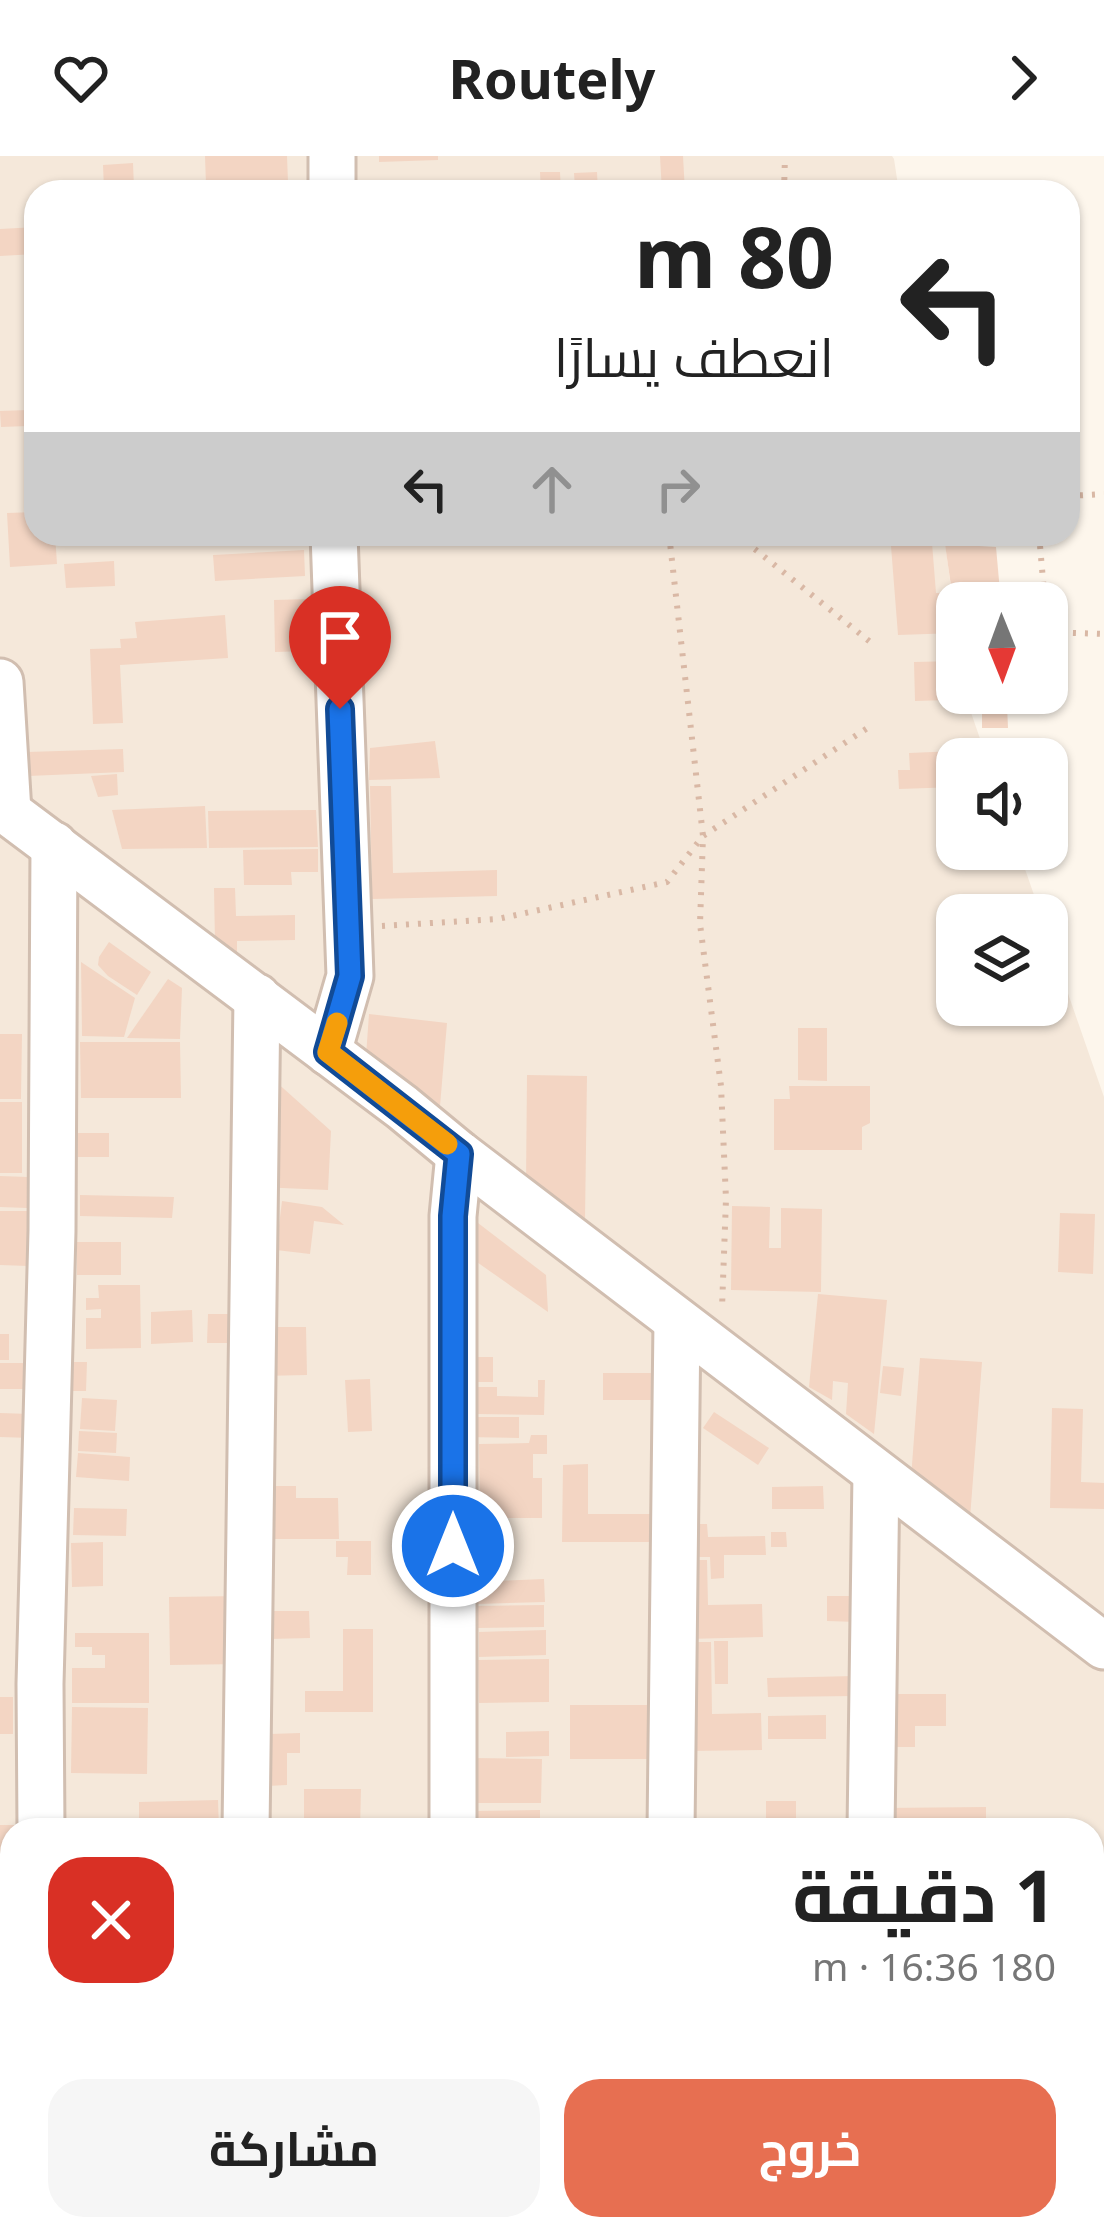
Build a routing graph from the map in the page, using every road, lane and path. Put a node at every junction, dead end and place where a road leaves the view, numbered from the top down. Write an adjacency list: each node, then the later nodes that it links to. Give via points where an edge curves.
1 (334, 546): 14 (street)
2 (670, 546): 12 (path)
3 (751, 546): 8 (path)
4 (1040, 546): 5 (path)
5 (1043, 582)
6 (1068, 633): 7 (path)
7 (1104, 634)
8 (874, 645)
9 (0, 682): 11 (street)
10 (869, 727): 12 (path)
11 (4, 809): 13 (street)
12 (703, 836): 14 (path, via 667,882 499,919); 19 (path, via 700,924 726,1198)
13 (54, 845): 15 (street); 22 (street)
14 (349, 928): 16 (street, via 350,976)
15 (257, 997): 16 (street); 23 (street)
16 (328, 1052): 17 (street)
17 (459, 1154): 18 (street); 24 (street)
18 (677, 1321): 19 (street); 25 (street)
19 (721, 1354): 20 (street)
20 (876, 1473): 21 (street); 26 (street)
21 (1104, 1646)
22 (41, 1818)
23 (246, 1818)
24 (453, 1818)
25 (671, 1818)
26 (871, 1818)

